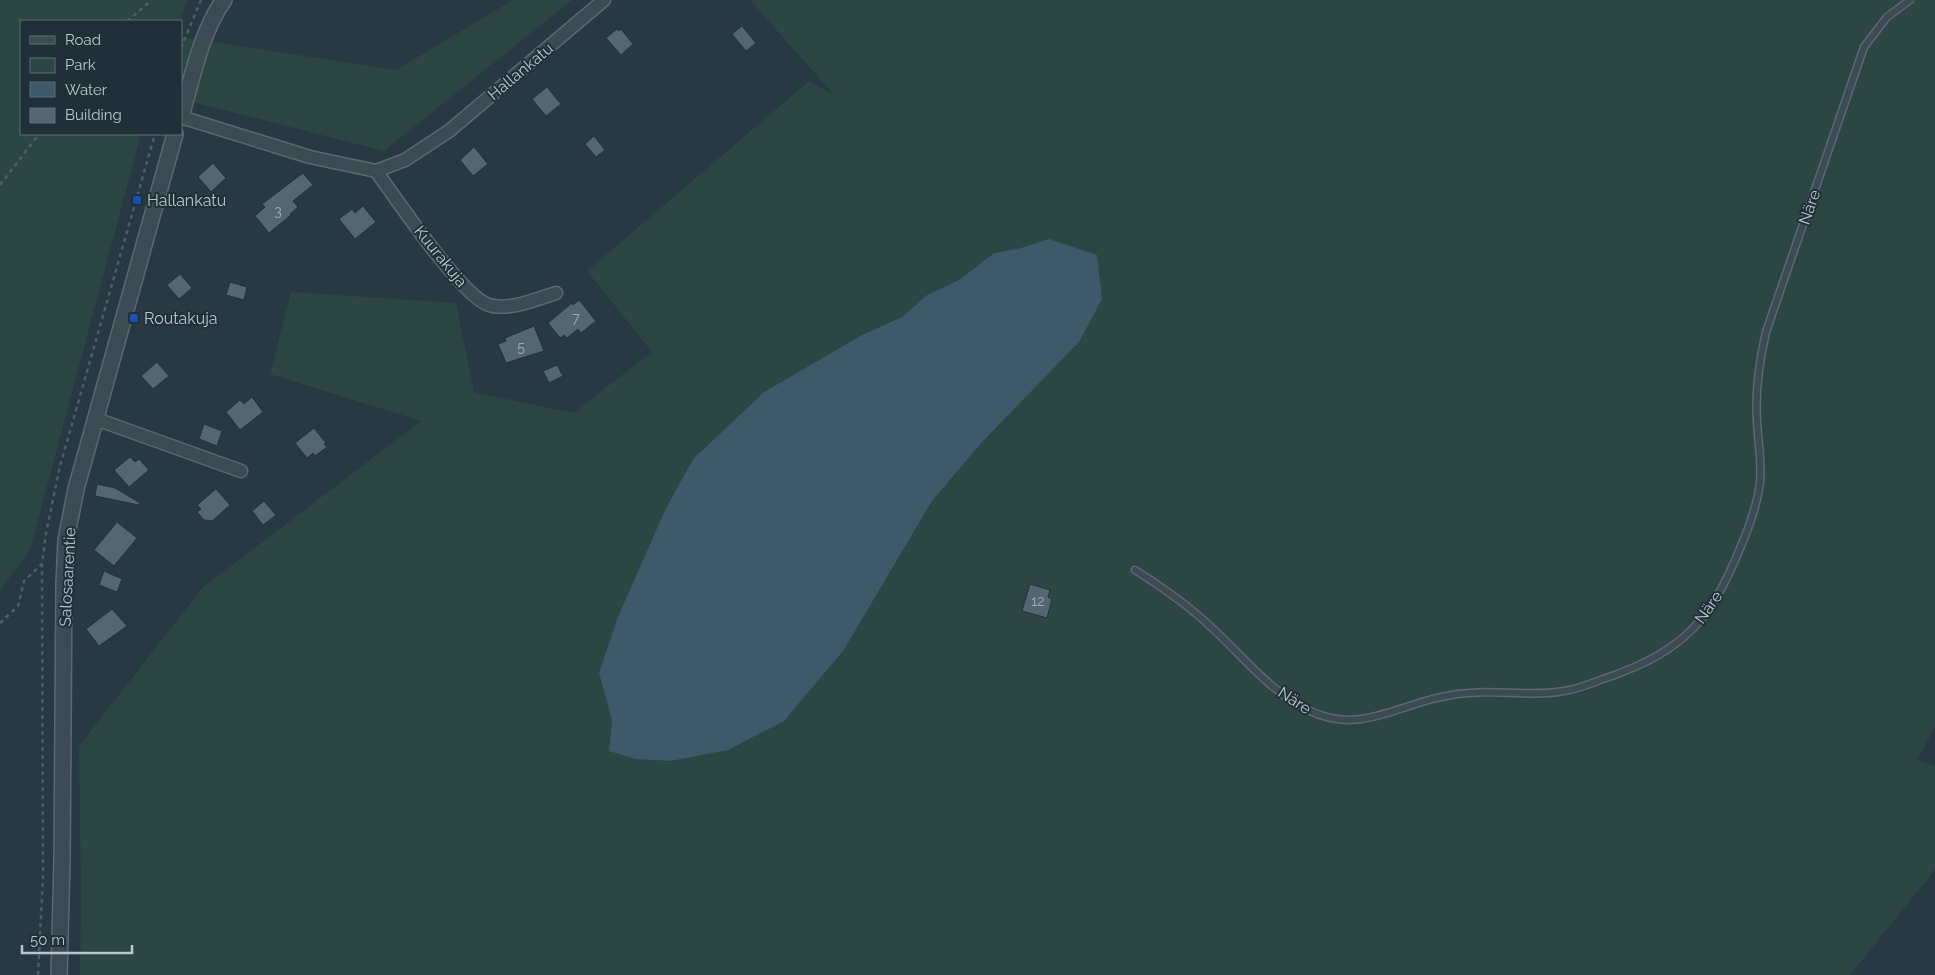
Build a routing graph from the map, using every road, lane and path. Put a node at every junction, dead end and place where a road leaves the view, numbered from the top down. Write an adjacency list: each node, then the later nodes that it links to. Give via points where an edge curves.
1 (152, 0): 6 (path)
2 (202, 0): 7 (path)
3 (224, 0): 8 (street, via 210,26)
4 (604, 0): 12 (street, Hallankatu, via 449,131 405,160)
5 (1910, 0): 18 (lane, Näre, via 1887,17 1864,47 1766,332 1756,400 1760,480 1749,530 1709,609 1672,647 1642,665 1564,691 1460,694 1424,701 1378,717 1340,719 1306,709 1287,697 1195,612)
6 (128, 20)
7 (182, 46)
8 (182, 113)
9 (182, 117): 12 (street, via 310,157)
10 (38, 135): 13 (path)
11 (175, 135): 15 (street, Salosaarentie)
12 (376, 171): 14 (street, Kuurakuja, via 455,276 474,296 488,305 501,306)
13 (0, 185)
14 (556, 294)
15 (96, 419): 16 (street); 20 (street, Salosaarentie, via 76,488 66,540)
16 (241, 471)
17 (42, 564): 19 (path, via 24,581 18,606)
18 (1136, 570)
19 (0, 623)
20 (59, 975)

